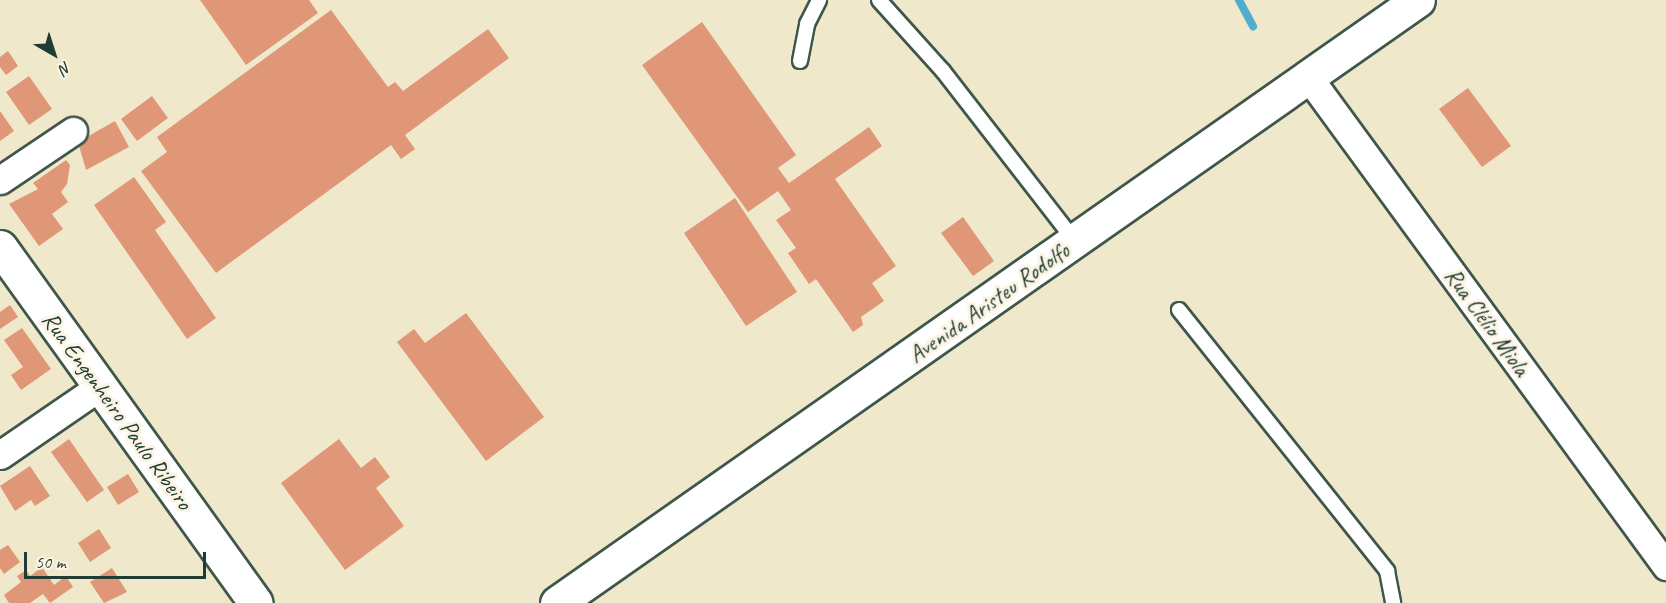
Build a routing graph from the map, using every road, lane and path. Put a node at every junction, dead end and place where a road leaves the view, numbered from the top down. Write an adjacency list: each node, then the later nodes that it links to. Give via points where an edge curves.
1 (819, 0): 4 (lane, via 807,24)
2 (879, 0): 8 (lane, via 943,71)
3 (1418, 0): 5 (street, Avenida Aristeu Rodolfo)
4 (800, 61)
5 (1309, 78): 8 (street, Avenida Aristeu Rodolfo); 13 (street, Rua Clélio Miola)
6 (73, 130): 7 (street)
7 (0, 180)
8 (1075, 242): 15 (street, Avenida Aristeu Rodolfo)
9 (0, 247): 11 (street, Rua Engenheiro Paulo Ribeiro)
10 (1179, 310): 16 (lane, via 1387,571)
11 (99, 387): 12 (street); 14 (street, Rua Engenheiro Paulo Ribeiro)
12 (0, 455)
13 (1666, 566)
14 (256, 603)
15 (557, 603)
16 (1393, 603)

